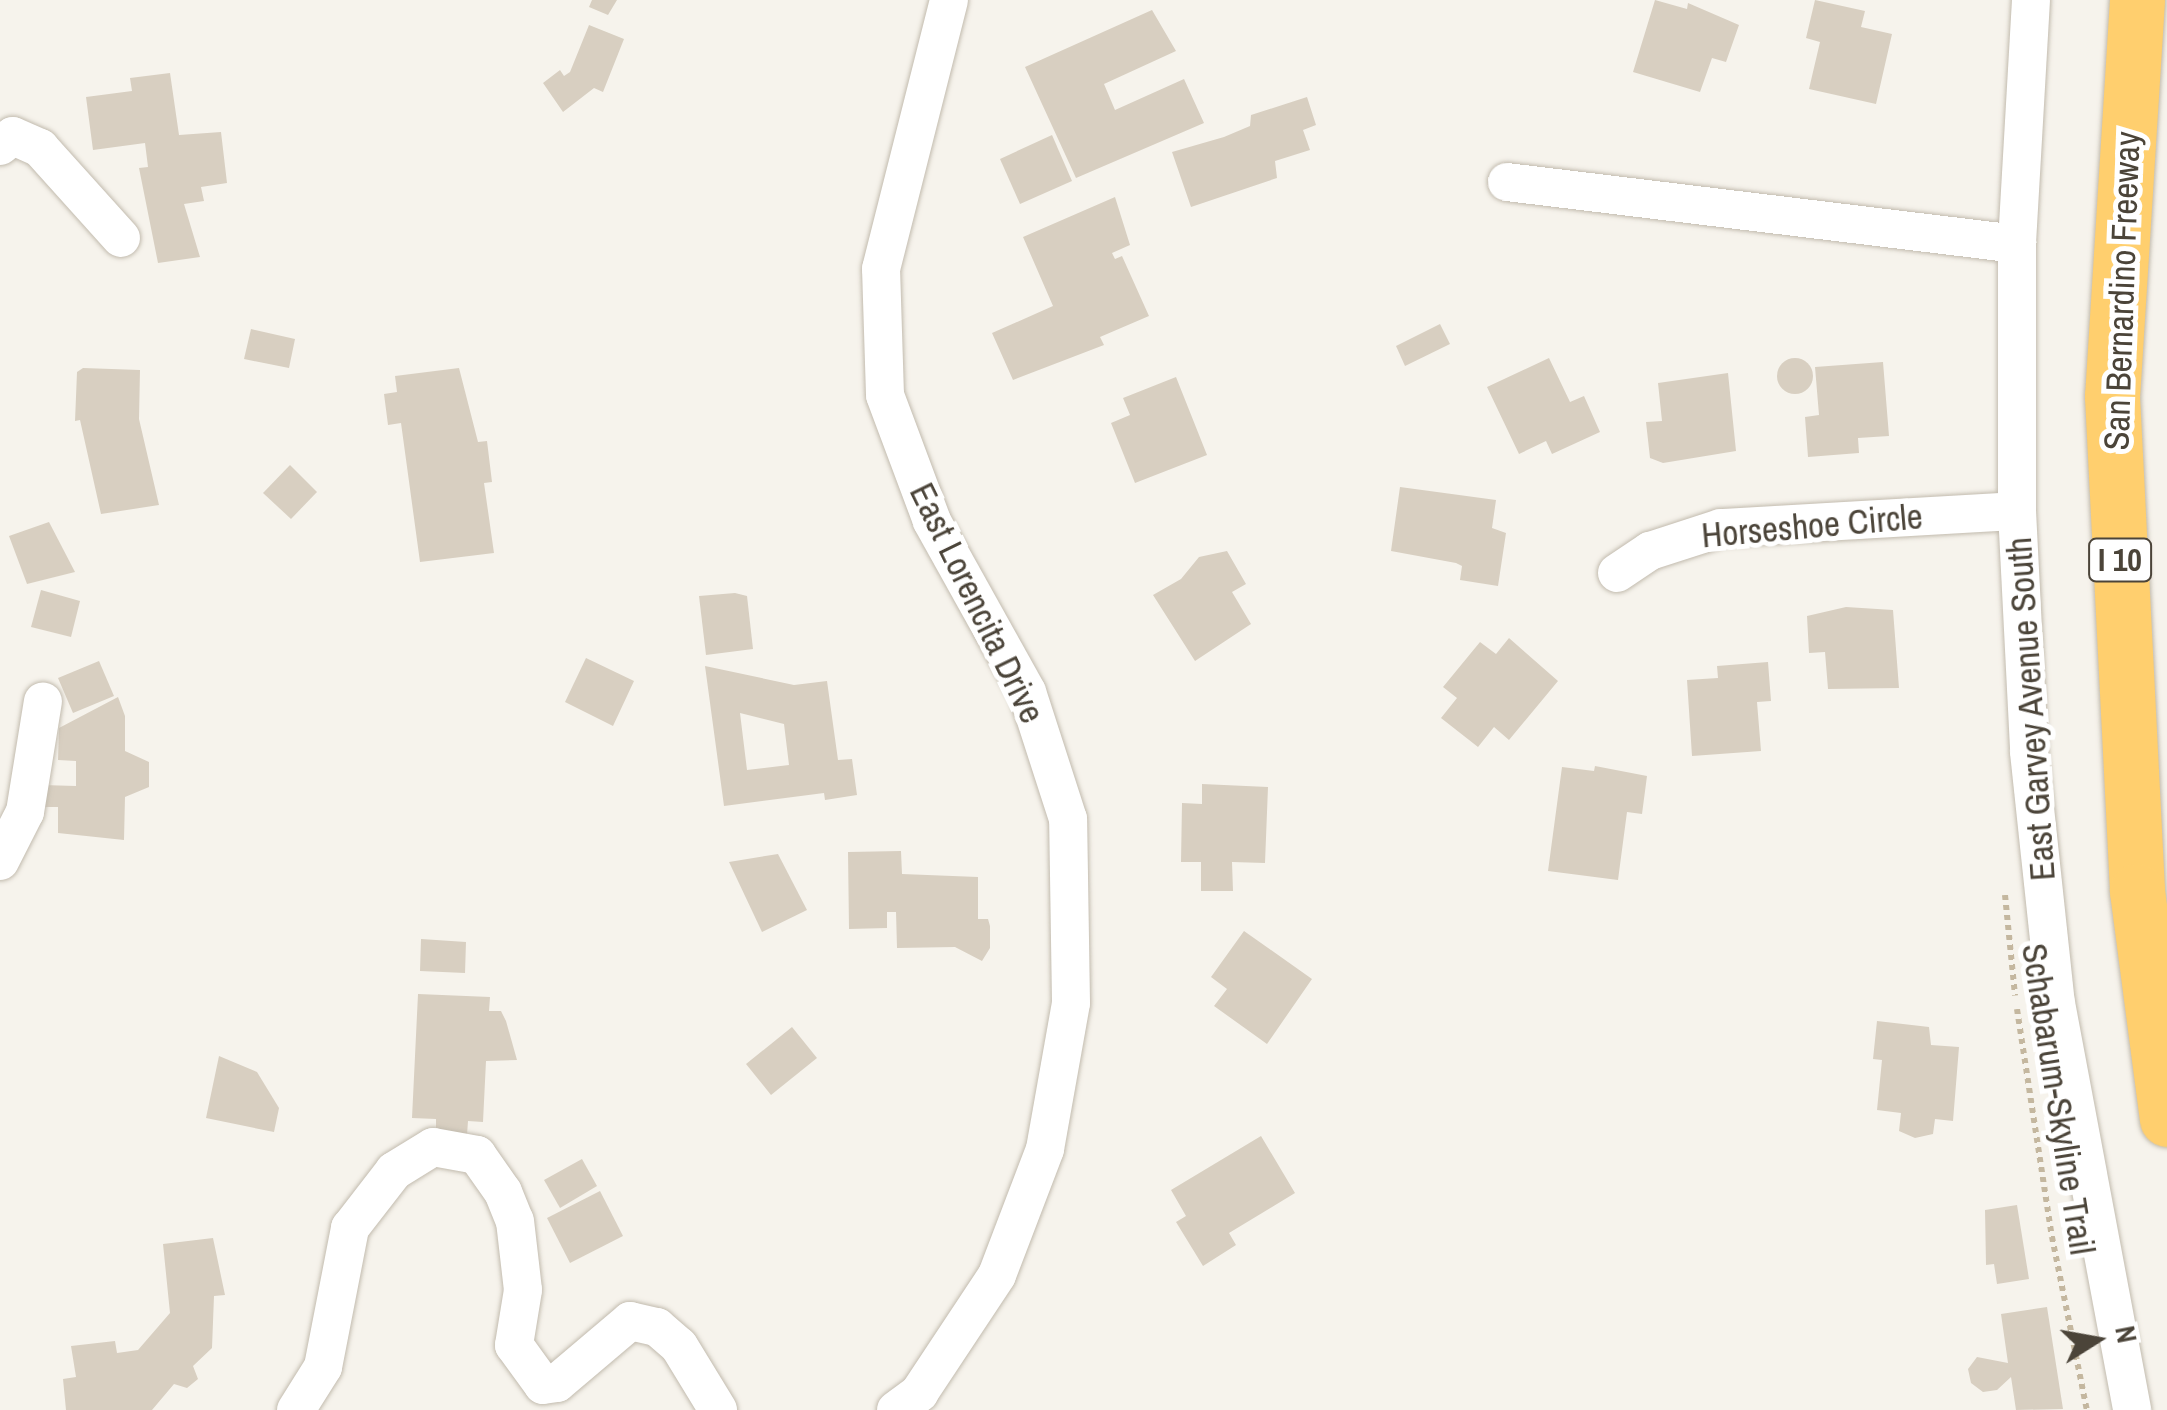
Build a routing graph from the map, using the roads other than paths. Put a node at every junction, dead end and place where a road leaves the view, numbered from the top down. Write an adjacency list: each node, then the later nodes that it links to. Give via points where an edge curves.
1 (950, 0): 15 (street, East Lorencita Drive, via 881,269 885,395 932,521 1027,692 1068,818 1071,1003 1045,1150 997,1276 920,1393)
2 (2032, 0): 7 (street, East Garvey Avenue South)
3 (2137, 0): 12 (highway, San Bernardino Freeway / I 10, via 2112,396 2137,890)
4 (0, 146): 6 (street, via 13,136 40,148)
5 (1507, 182): 7 (street)
6 (121, 238)
7 (2017, 244): 8 (street, East Garvey Avenue South)
8 (2017, 511): 9 (street, Horseshoe Circle, via 1721,528 1650,551); 16 (street, East Garvey Avenue South, via 2029,752 2054,984)
9 (1618, 573)
10 (42, 701): 11 (street, via 26,812)
11 (0, 861)
12 (2167, 1119)
13 (296, 1410): 14 (street, via 323,1367 350,1228 394,1171 433,1147 476,1155 504,1192 515,1221 523,1290 514,1346 543,1386 557,1383 630,1322 657,1326 679,1346)
14 (718, 1410)
15 (896, 1410)
16 (2132, 1410)

